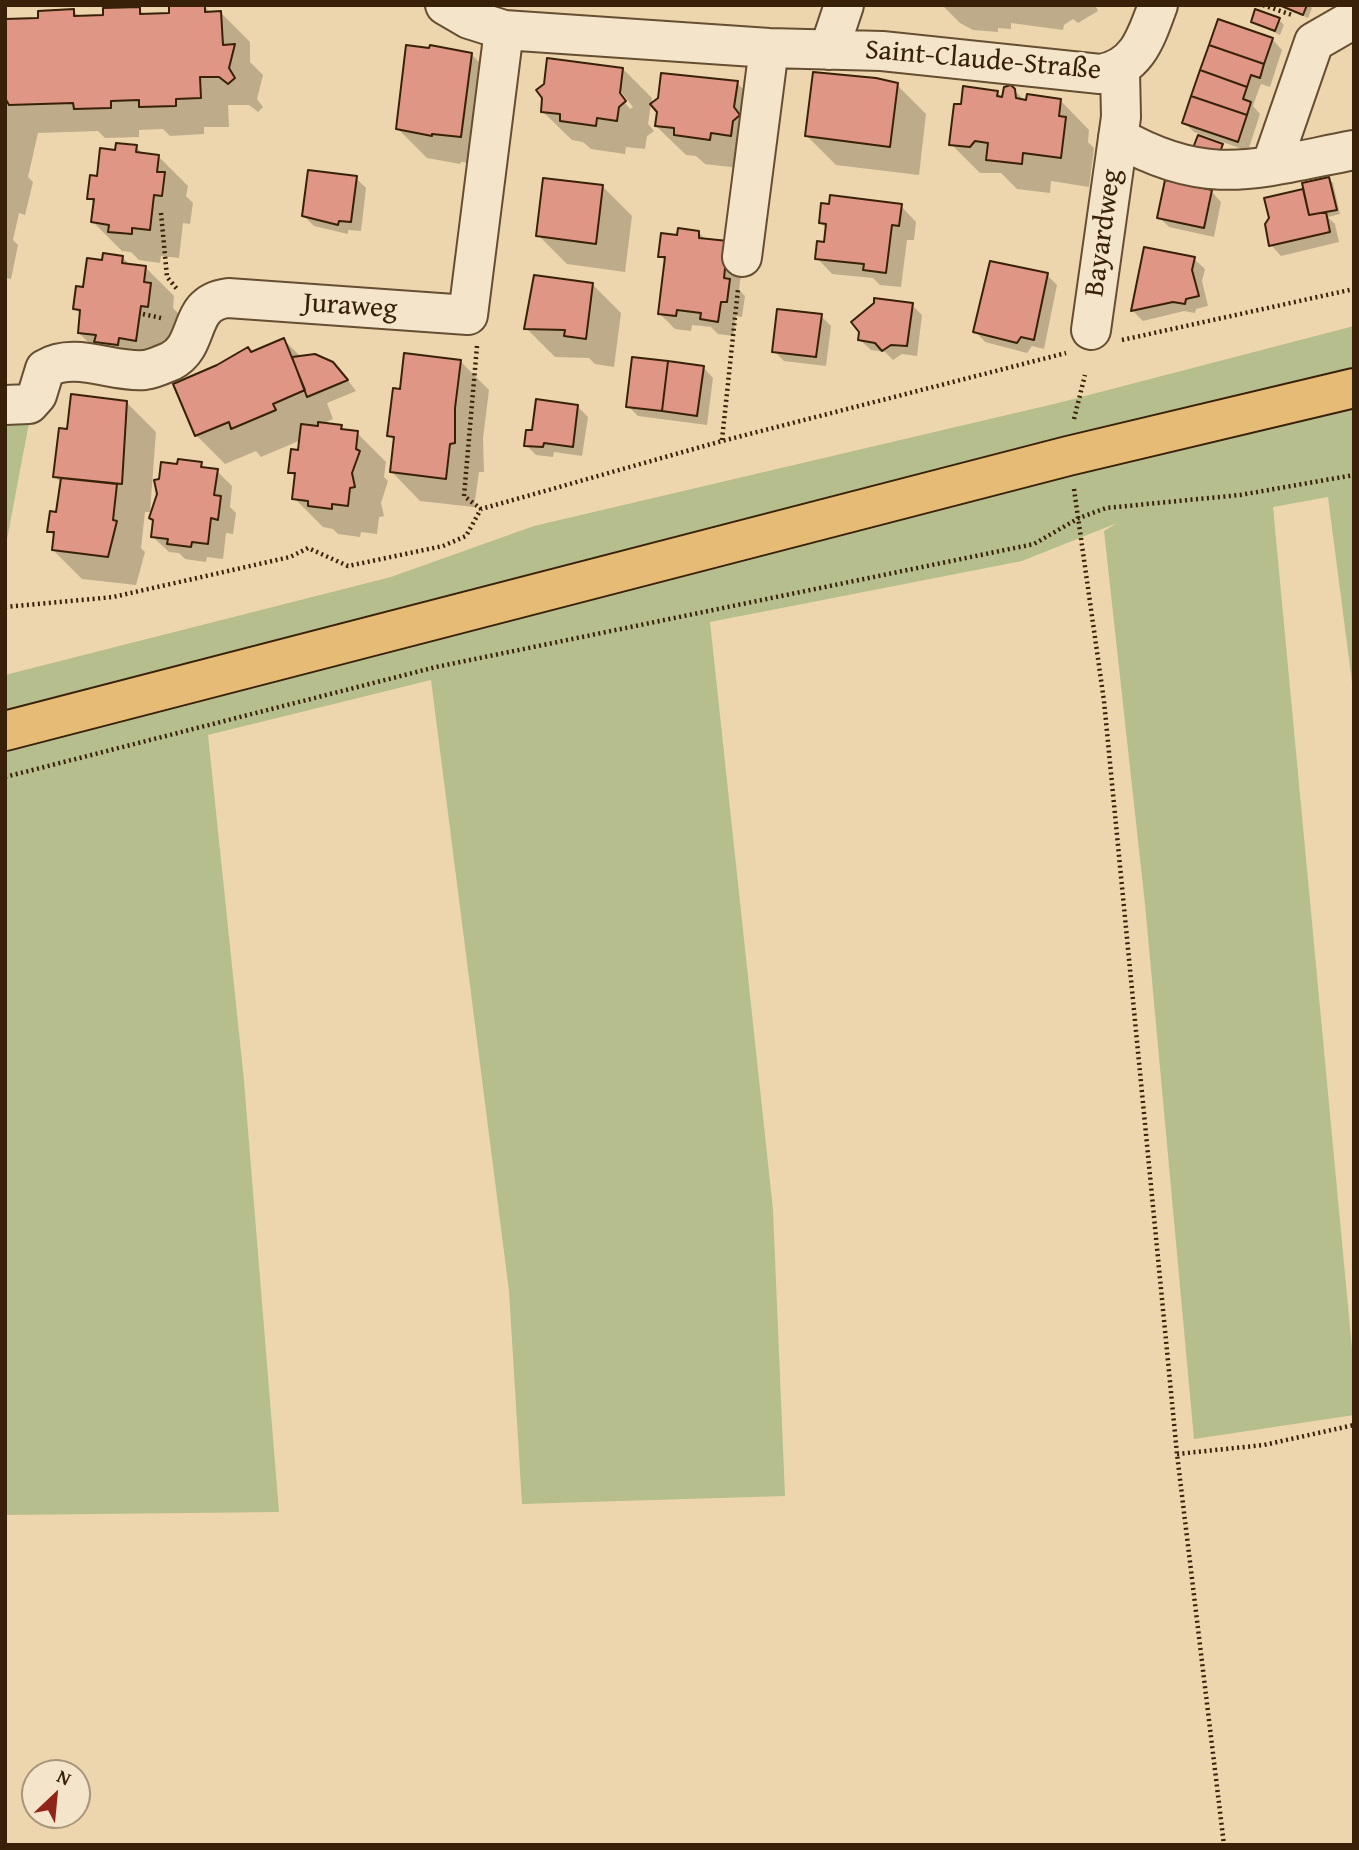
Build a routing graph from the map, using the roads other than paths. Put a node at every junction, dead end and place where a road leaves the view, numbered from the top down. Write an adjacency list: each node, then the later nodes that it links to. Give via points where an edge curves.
1 (444, 5): 5 (street, Saint-Claude-Straße)
2 (844, 5): 7 (street)
3 (1158, 5): 8 (street, Saint-Claude-Straße, via 1148,33)
4 (1354, 19): 11 (street, via 1314,41)
5 (504, 30): 6 (street, Saint-Claude-Straße); 15 (street, Juraweg, via 468,315 214,300 199,317 185,352 171,361 146,370 54,363 45,369 37,395 29,404)
6 (769, 48): 7 (street, Saint-Claude-Straße); 12 (street)
7 (829, 50): 8 (street, Saint-Claude-Straße, via 882,51 1100,74)
8 (1120, 71): 9 (street, Bayardweg)
9 (1118, 137): 11 (street, Bayardweg, via 1143,152 1187,167 1227,173); 13 (street, Bayardweg)
10 (1354, 150): 11 (street, Bayardweg)
11 (1271, 166)
12 (742, 257)
13 (1094, 341)
14 (1354, 388): 16 (main road, via 1068,456)
15 (5, 405)
16 (5, 731)

